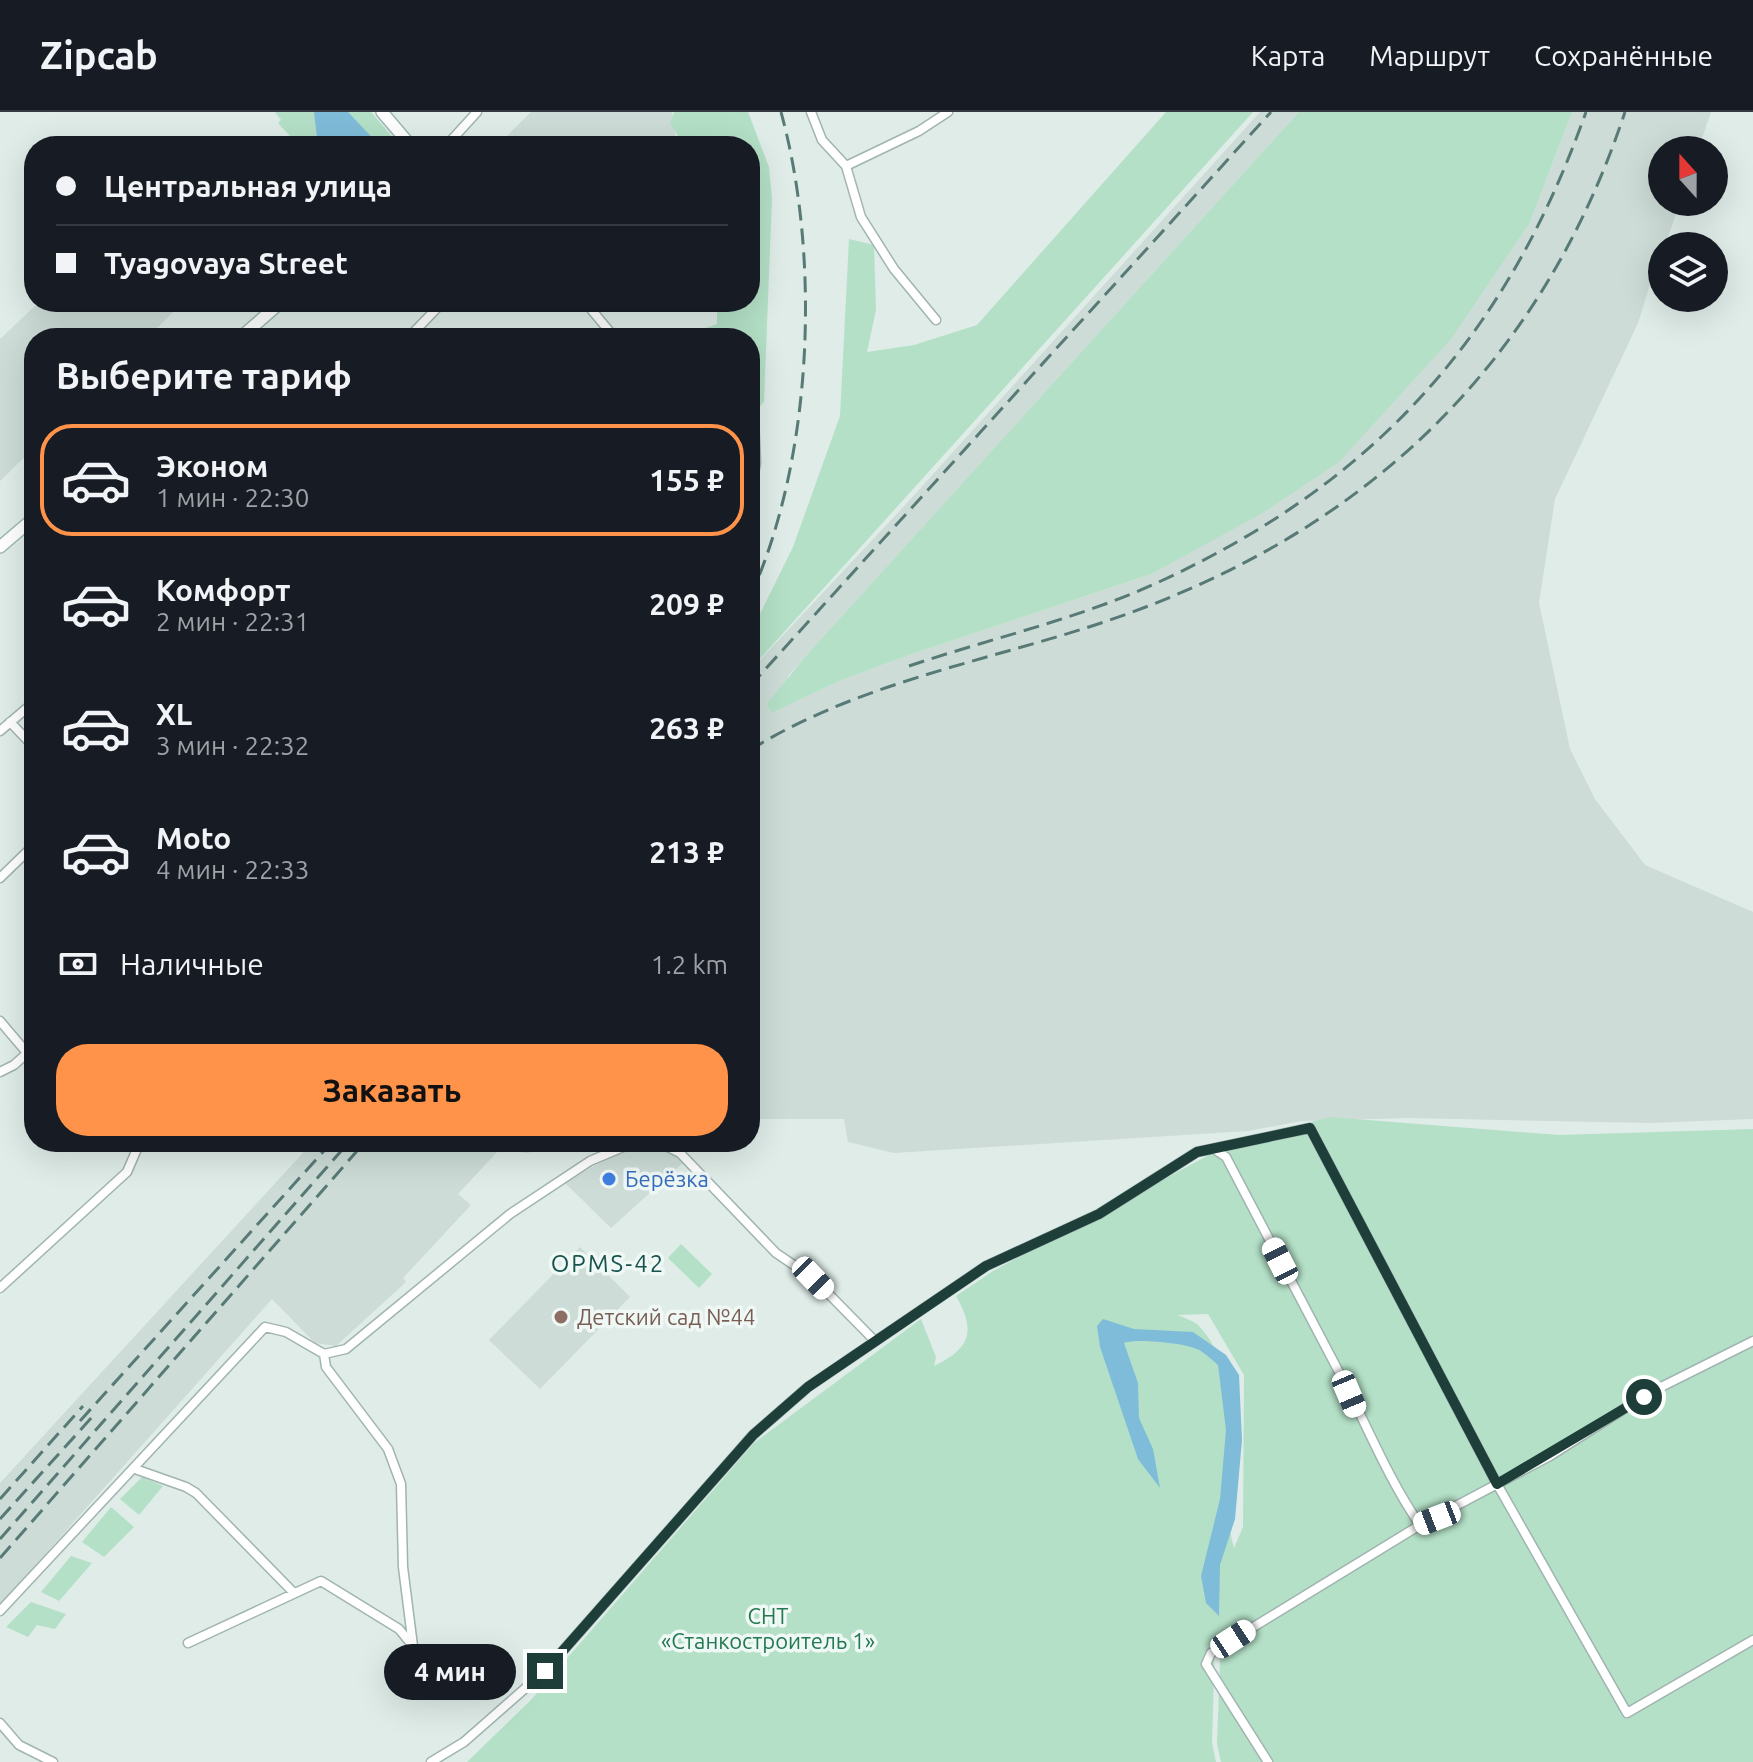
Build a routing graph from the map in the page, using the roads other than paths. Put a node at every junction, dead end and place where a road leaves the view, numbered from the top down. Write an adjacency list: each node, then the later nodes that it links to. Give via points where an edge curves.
1 (382, 112): 5 (street)
2 (477, 112): 6 (street)
3 (811, 112): 7 (street, via 822,140)
4 (948, 112): 7 (street)
5 (402, 136)
6 (455, 136)
7 (846, 166): 11 (street, via 861,217)
8 (270, 312): 12 (street)
9 (433, 312): 13 (street)
10 (593, 312): 14 (street)
11 (936, 320)
12 (251, 328)
13 (418, 328)
14 (607, 328)
15 (24, 527): 16 (street)
16 (0, 547)
17 (24, 710): 18 (street)
18 (10, 722): 19 (street); 20 (street)
19 (0, 731)
20 (24, 737)
21 (24, 855): 22 (street)
22 (0, 878)
23 (0, 1021): 24 (street)
24 (24, 1043)
25 (24, 1055): 26 (street)
26 (0, 1072)
27 (1213, 1148): 32 (street, via 1197,1152 1099,1214 986,1266); 36 (street, via 1310,1128); 37 (street, via 1226,1157 1364,1430)
28 (136, 1152): 31 (street, via 127,1172)
29 (611, 1152): 34 (street, via 558,1179 346,1349)
30 (678, 1152): 32 (street, via 776,1253 813,1278)
31 (0, 1288)
32 (874, 1340): 44 (street, via 753,1435 545,1671 464,1742)
33 (1753, 1341): 36 (street, via 1649,1393)
34 (324, 1354): 35 (street, via 286,1332 265,1327); 38 (street, via 326,1367 388,1449 401,1484 403,1567 413,1646 399,1629 321,1581)
35 (135, 1469): 38 (street, via 196,1493); 39 (street)
36 (1497, 1484): 37 (street); 40 (street, via 1627,1713)
37 (1420, 1525): 45 (street, via 1211,1653 1206,1664)
38 (294, 1593): 41 (street)
39 (0, 1611)
40 (1753, 1640)
41 (188, 1643)
42 (0, 1723): 43 (street, via 19,1745)
43 (53, 1762)
44 (431, 1762)
45 (1268, 1762)

